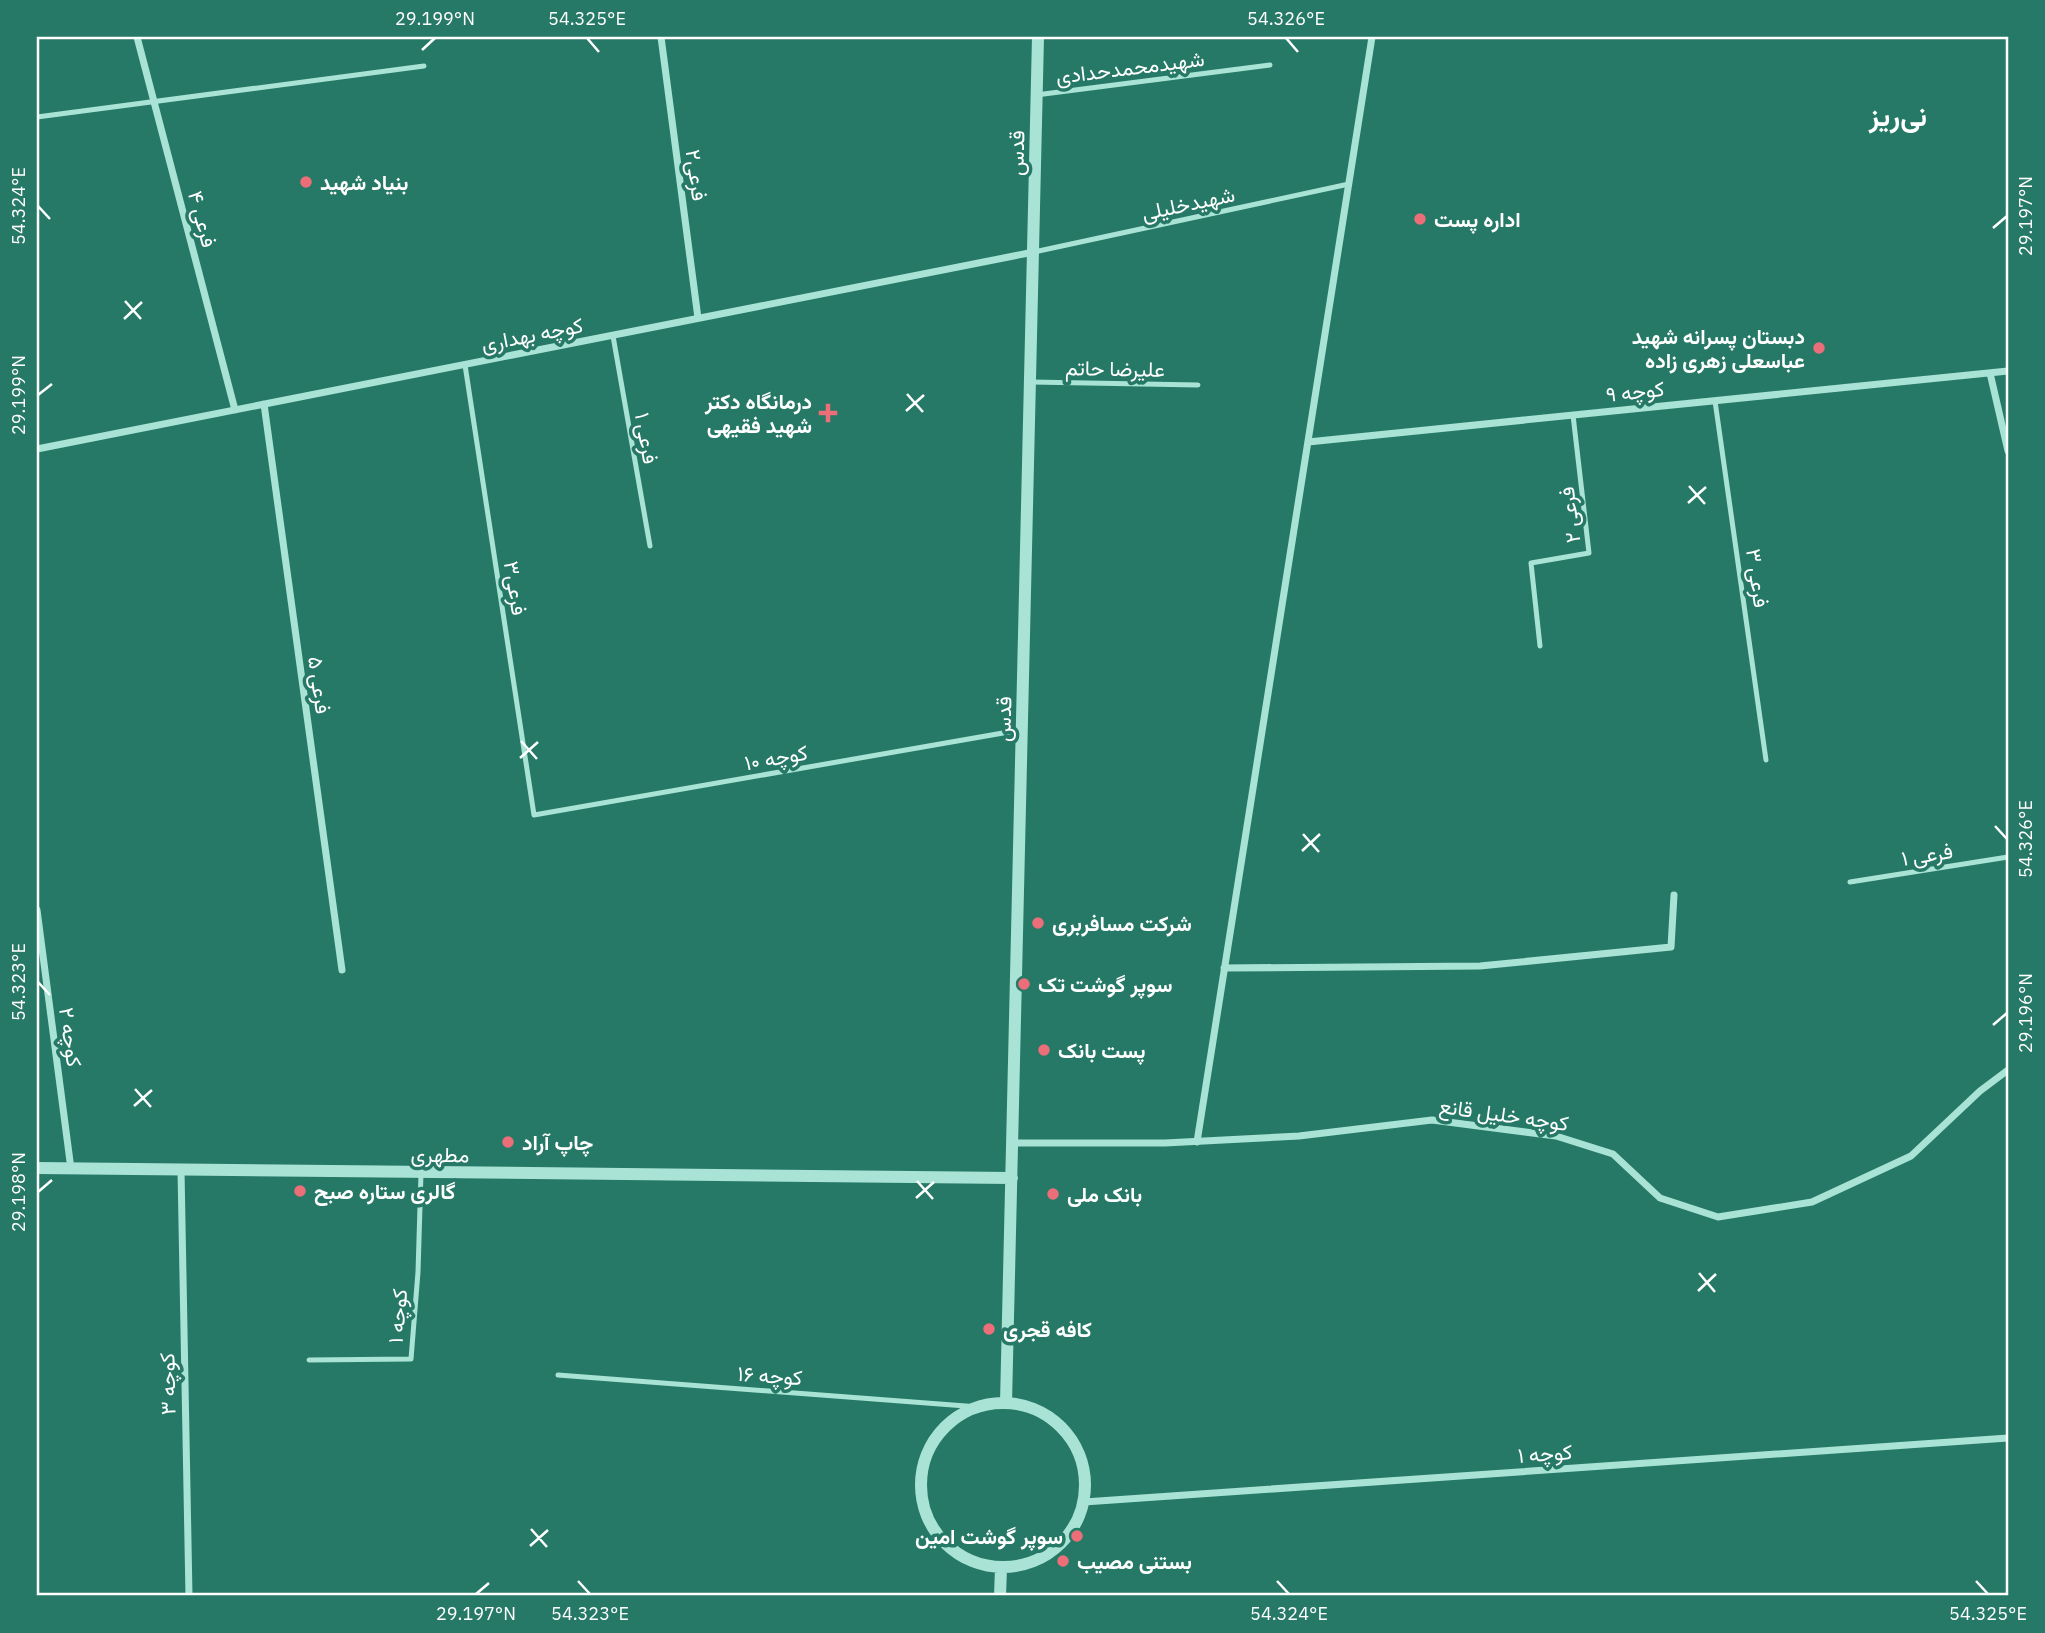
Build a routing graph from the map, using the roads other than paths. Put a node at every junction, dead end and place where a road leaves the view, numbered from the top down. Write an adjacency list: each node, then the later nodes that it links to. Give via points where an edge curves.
1 (136, 37): 8 (street, فرعی ۴)
2 (661, 37): 12 (street, فرعی۲)
3 (1038, 37): 7 (street, قدس)
4 (1372, 37): 10 (street)
5 (1270, 65): 7 (lane, شهیدمحمدحدادی)
6 (424, 66): 8 (lane)
7 (1036, 95): 11 (street, قدس)
8 (154, 102): 9 (lane); 21 (street, فرعی ۴)
9 (37, 117)
10 (1349, 184): 11 (lane, شهیدخلیلی); 23 (street)
11 (1034, 252): 12 (street, کوچه بهداری); 17 (street, قدس)
12 (698, 318): 13 (street, کوچه بهداری)
13 (613, 335): 14 (street, کوچه بهداری); 26 (lane, فرعی ۱)
14 (466, 365): 20 (street, کوچه بهداری); 30 (lane, فرعی۳)
15 (2008, 371): 16 (street, کوچه ۹)
16 (1990, 373): 19 (street, کوچه ۹); 25 (street)
17 (1031, 382): 18 (lane, علیرضا حاتم); 28 (street, قدس)
18 (1198, 385)
19 (1715, 401): 22 (street, کوچه ۹); 29 (lane, فرعی ۳)
20 (264, 404): 21 (street, کوچه بهداری); 36 (street, فرعی ۵)
21 (235, 410): 24 (street, کوچه بهداری)
22 (1573, 415): 23 (street, کوچه ۹); 27 (lane, فرعی ۲, via 1589,553 1531,563)
23 (1308, 442): 35 (street)
24 (37, 449)
25 (2008, 451)
26 (650, 546)
27 (1540, 646)
28 (1022, 729): 30 (lane, کوچه ۱۰); 39 (street, قدس)
29 (1766, 760)
30 (534, 815)
31 (2008, 857): 32 (lane, فرعی ۱)
32 (1850, 882)
33 (1674, 895): 35 (street, via 1671,947 1480,965)
34 (37, 910): 41 (street, کوچه ۲)
35 (1224, 968): 38 (street)
36 (342, 970)
37 (2008, 1070): 38 (street, کوچه خلیل قانع, via 1911,1156 1812,1202 1718,1217 1660,1198 1613,1154 1556,1136 1432,1120 1299,1136)
38 (1197, 1142): 39 (street, کوچه خلیل قانع)
39 (1013, 1143): 44 (street, قدس)
40 (37, 1168): 41 (street, مطهری)
41 (71, 1169): 42 (street, مطهری)
42 (181, 1170): 43 (street, مطهری); 52 (street, کوچه ۳)
43 (421, 1173): 44 (street, مطهری); 45 (lane, کوچه ۱, via 411,1359)
44 (1012, 1178): 47 (street, قدس)
45 (309, 1360)
46 (558, 1374): 48 (lane, کوچه ۱۶)
47 (1006, 1403): 48 (street); 50 (street, via 1036,1408 1065,1432 1087,1474)
48 (979, 1407): 51 (street, via 952,1420 933,1442 923,1469 920,1497 929,1524 948,1548 972,1563)
49 (2008, 1438): 50 (street, کوچه ۱)
50 (1084, 1502): 51 (street, via 1074,1528 1054,1551)
51 (1001, 1568): 53 (street)
52 (189, 1596)
53 (1000, 1596)

